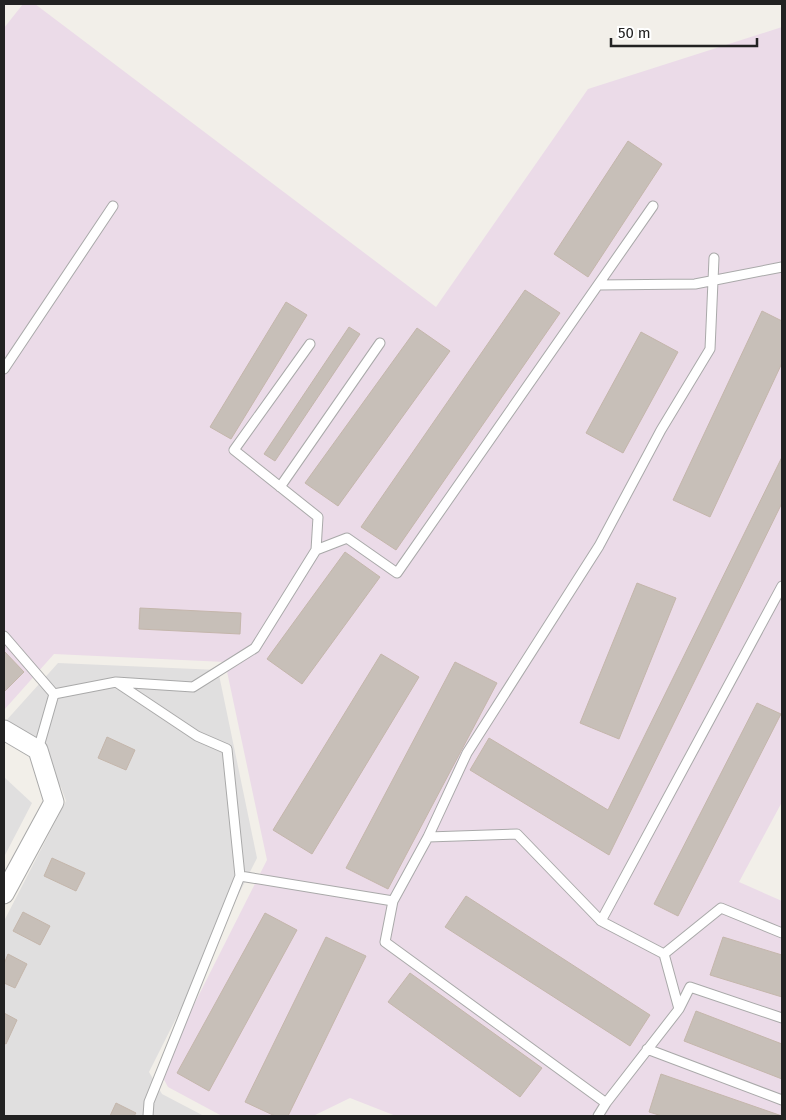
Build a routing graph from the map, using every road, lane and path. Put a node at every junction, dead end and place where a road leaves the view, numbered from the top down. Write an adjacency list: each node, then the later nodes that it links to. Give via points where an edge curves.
1 (113, 206): 9 (lane)
2 (654, 206): 6 (lane)
3 (714, 258): 5 (lane)
4 (782, 267): 5 (lane)
5 (712, 280): 6 (lane, via 695,284); 18 (lane, via 710,349 661,430 599,546 467,753)
6 (598, 285): 11 (lane, via 397,572 347,538)
7 (380, 343): 10 (lane)
8 (310, 344): 10 (lane, via 234,450)
9 (4, 369)
10 (280, 487): 11 (lane, via 318,517)
11 (316, 550): 14 (lane, via 255,648 193,687)
12 (782, 586): 22 (lane)
13 (4, 636): 15 (lane)
14 (116, 682): 15 (lane); 19 (lane, via 197,736 227,749)
15 (54, 694): 17 (lane)
16 (4, 730): 17 (street)
17 (38, 750): 20 (street, via 54,802)
18 (428, 836): 21 (lane); 22 (lane, via 517,834)
19 (240, 876): 21 (lane); 30 (lane, via 149,1102)
20 (4, 894)
21 (393, 901): 29 (lane, via 385,942)
22 (601, 921): 24 (lane)
23 (782, 933): 24 (lane, via 721,908)
24 (664, 954): 25 (lane)
25 (679, 1009): 26 (lane, via 690,987); 27 (lane)
26 (782, 1018)
27 (647, 1050): 28 (lane); 29 (lane)
28 (782, 1100)
29 (606, 1103): 31 (lane)
30 (148, 1116)
31 (598, 1116)

